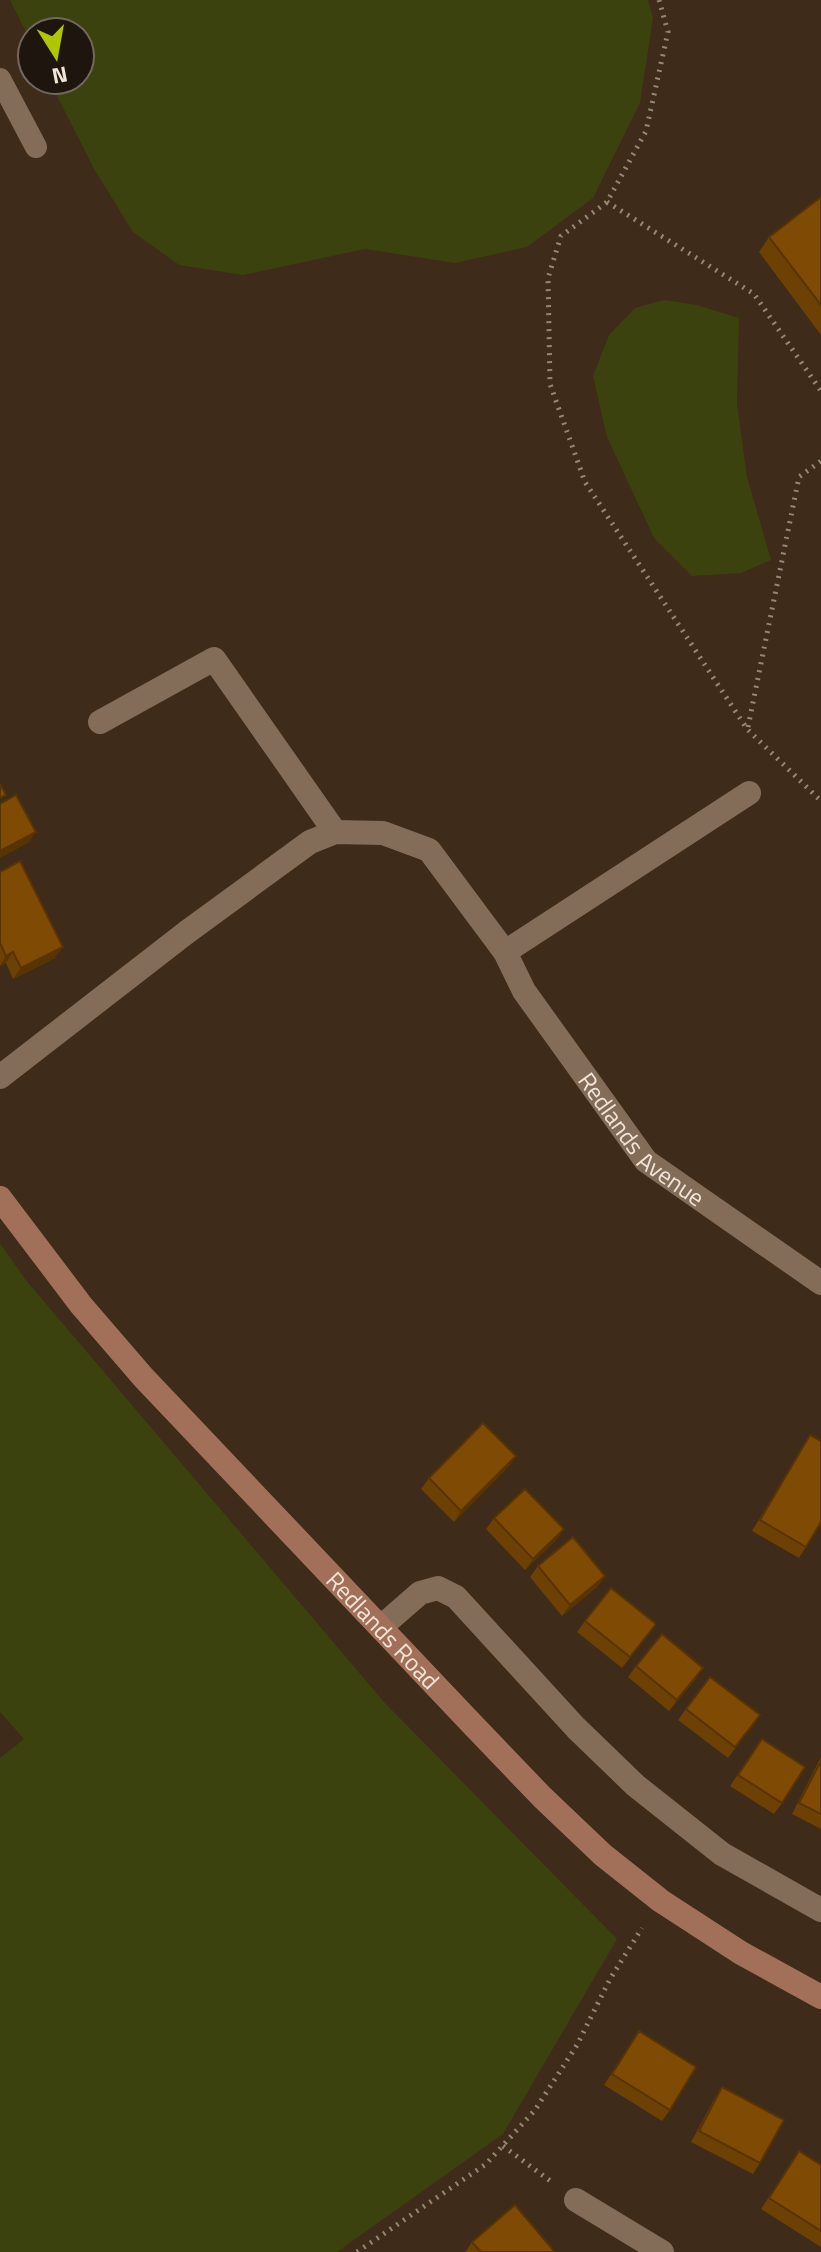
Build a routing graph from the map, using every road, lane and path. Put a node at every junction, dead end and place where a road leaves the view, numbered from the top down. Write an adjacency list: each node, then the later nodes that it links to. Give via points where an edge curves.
1 (659, 0): 4 (path, via 668,32 646,131)
2 (0, 79): 3 (lane)
3 (36, 147)
4 (607, 202): 5 (path, via 754,294); 8 (path, via 561,236 548,278 550,384 585,482)
5 (821, 391)
6 (821, 461): 8 (path, via 799,477)
7 (100, 722): 11 (street, via 214,659)
8 (747, 729): 10 (path)
9 (749, 793): 12 (street)
10 (821, 801)
11 (335, 832): 12 (street, Redlands Avenue, via 383,833 429,850); 13 (street, Redlands Avenue, via 310,842)
12 (505, 952): 15 (street, Redlands Avenue, via 524,991 646,1161)
13 (0, 1077)
14 (0, 1198): 16 (main road, Redlands Road, via 143,1377)
15 (821, 1283)
16 (381, 1627): 17 (main road, Redlands Road, via 542,1797); 18 (street, via 420,1593 438,1588 456,1597 635,1785 722,1854)
17 (661, 1901): 19 (main road, Redlands Road); 20 (path, via 535,2110)
18 (821, 1910)
19 (821, 1997)
20 (502, 2146): 21 (path); 22 (path, via 486,2164)
21 (576, 2200): 23 (street)
22 (357, 2252)
23 (662, 2252)

